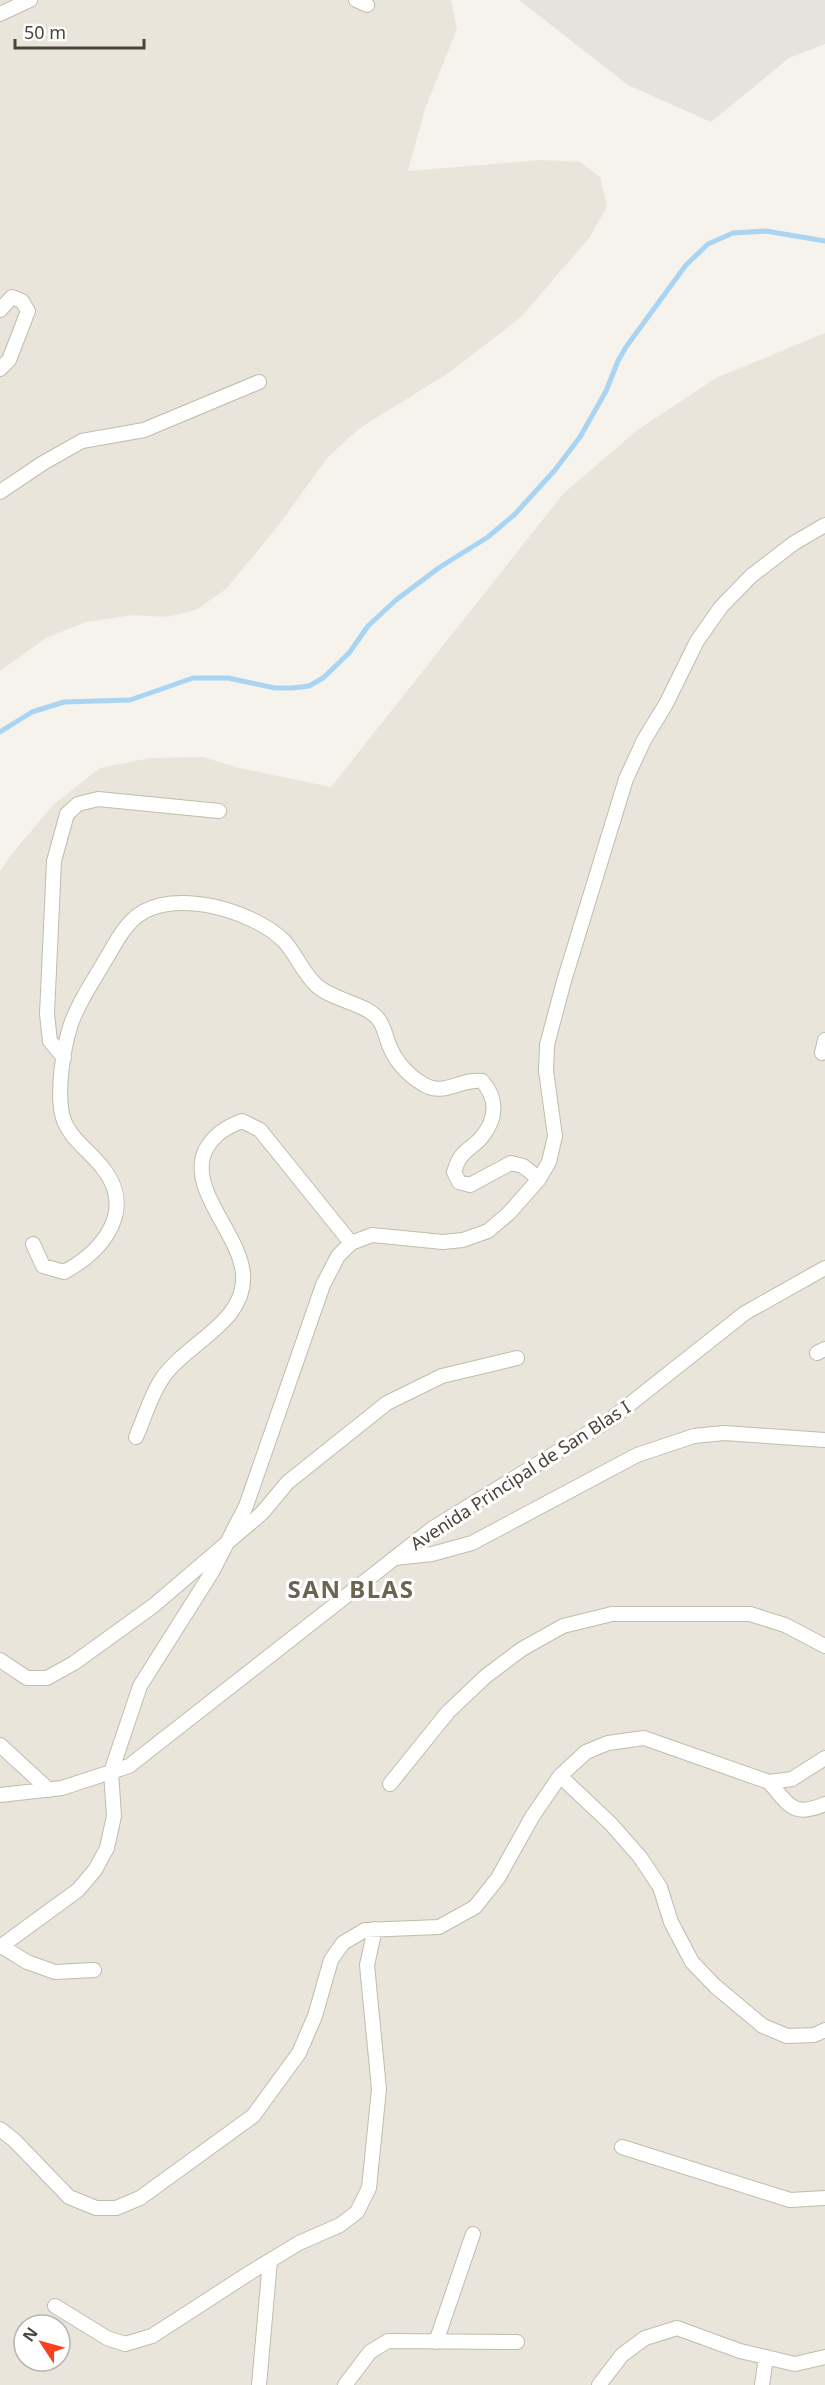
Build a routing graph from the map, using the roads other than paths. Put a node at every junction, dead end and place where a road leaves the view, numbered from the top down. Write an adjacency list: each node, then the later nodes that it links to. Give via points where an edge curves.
1 (30, 0): 2 (street)
2 (0, 15)
3 (0, 310): 4 (street, via 12,297 22,301 28,311 9,360)
4 (0, 369)
5 (259, 382): 6 (street, via 144,430 82,441)
6 (0, 492)
7 (825, 525): 10 (street, via 751,576 721,607 698,641 626,779 547,1045 546,1071 555,1136 549,1162)
8 (219, 811): 9 (street, via 98,799 78,804 67,814 54,861 47,1014 50,1041)
9 (64, 1058): 10 (street, via 70,1025 80,1004 122,933 138,916 159,905 176,902 208,906 256,921 285,942 315,984 371,1013 379,1020 397,1062 415,1078 430,1087 442,1088 471,1079 482,1081 494,1104 482,1137 457,1164 454,1172 459,1182 470,1185 511,1163 523,1166); 12 (street, via 60,1080 67,1129 103,1168 114,1186 117,1210 110,1232 89,1256 63,1272 43,1266)
10 (538, 1179): 11 (street, via 502,1219 488,1230 462,1240 372,1236)
11 (351, 1243): 15 (street, via 260,1130 242,1121 226,1126 209,1142 201,1161 202,1180 239,1255 244,1275 240,1294 228,1319 173,1364 159,1382); 17 (street, via 338,1256 323,1285 246,1506)
12 (33, 1244)
13 (825, 1268): 18 (street, Avenida Principal de San Blas I, via 745,1313 611,1419 433,1528)
14 (517, 1358): 17 (street, via 442,1376 387,1403 288,1482 262,1513)
15 (136, 1437)
16 (825, 1440): 18 (street, via 724,1433 694,1436 637,1455 472,1544)
17 (228, 1541): 20 (street, via 153,1606 74,1664 48,1678 27,1678); 23 (street, via 140,1686)
18 (395, 1558): 23 (street, Avenida Principal de San Blas I, via 129,1766)
19 (825, 1646): 26 (street, via 785,1625 750,1614 612,1614 563,1626 522,1649 486,1676 448,1712)
20 (0, 1660)
21 (0, 1745): 27 (street)
22 (825, 1758): 25 (street, via 792,1779)
23 (111, 1772): 27 (street, Avenida Principal de San Blas I); 31 (street, via 114,1816 107,1848 95,1870 78,1890)
24 (560, 1776): 25 (street, via 586,1752 608,1743 644,1738); 30 (street, via 532,1816 498,1878 475,1907 439,1927); 33 (street, via 640,1857 660,1887 671,1922 692,1962 715,1986 763,2026 787,2036 814,2035)
25 (769, 1782): 29 (street, via 791,1808 808,1812)
26 (390, 1784)
27 (49, 1790): 28 (street, Avenida Principal de San Blas I)
28 (0, 1795)
29 (825, 1804)
30 (375, 1929): 34 (street, via 365,1930 343,1943 331,1960 315,2016 298,2053 253,2116 140,2199 116,2208 96,2208 69,2197); 38 (street, via 367,1965 379,2089 369,2188 357,2212 340,2225 298,2243)
31 (0, 1947): 32 (street, via 55,1972)
32 (94, 1970)
33 (825, 2030)
34 (0, 2129)
35 (622, 2147): 36 (street, via 790,2200)
36 (825, 2198)
37 (473, 2234): 40 (street)
38 (270, 2261): 39 (street, via 152,2336 125,2344 107,2338); 44 (street)
39 (55, 2306)
40 (436, 2342): 41 (street); 45 (street, via 388,2341 370,2352)
41 (517, 2342)
42 (766, 2357): 43 (street, via 795,2364); 46 (street, via 677,2328 645,2338 622,2355); 47 (street)
43 (825, 2357)
44 (259, 2385)
45 (345, 2385)
46 (599, 2385)
47 (762, 2385)

